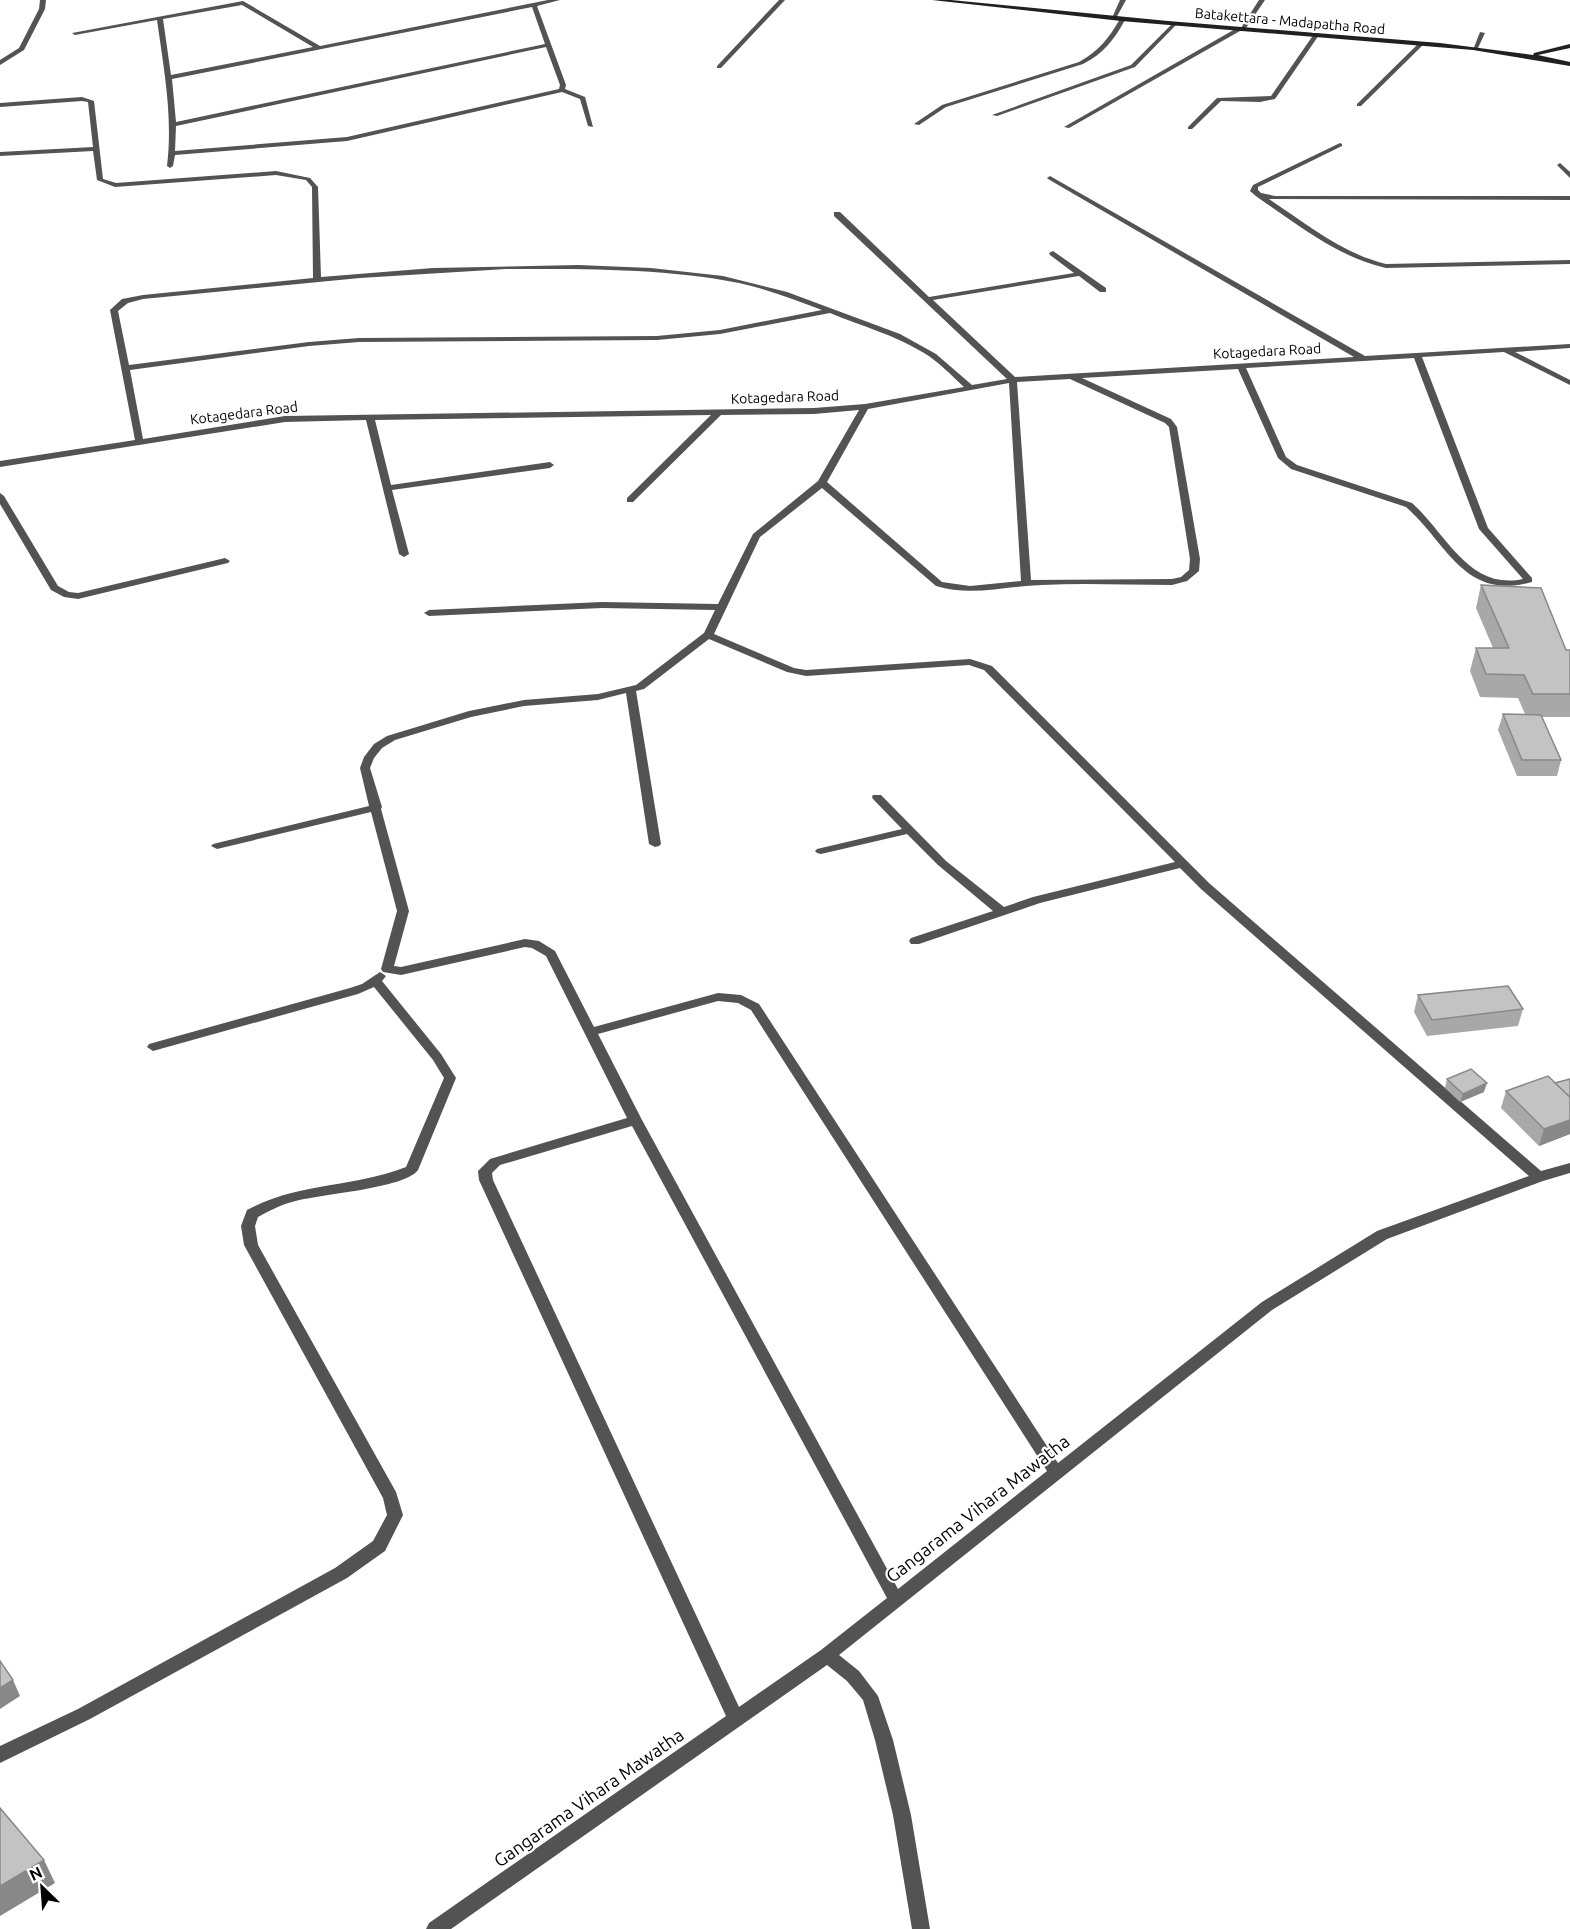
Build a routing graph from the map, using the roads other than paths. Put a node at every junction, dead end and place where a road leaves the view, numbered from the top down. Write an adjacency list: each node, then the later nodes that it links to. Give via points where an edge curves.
1 (43, 0): 22 (street, via 22,49)
2 (557, 0): 7 (street)
3 (782, 0): 24 (street)
4 (935, 0): 9 (street, Batakettara - Madapatha Road)
5 (1123, 0): 9 (street)
6 (1262, 0): 12 (street)
7 (534, 4): 17 (street); 19 (street)
8 (160, 18): 13 (street); 19 (street, via 243,3); 25 (street)
9 (1113, 19): 10 (street, Batakettara - Madapatha Road)
10 (1122, 20): 11 (street, Batakettara - Madapatha Road); 30 (street, via 1108,45 1094,57 944,106)
11 (1174, 24): 12 (street, Batakettara - Madapatha Road); 29 (street, via 1133,66)
12 (1241, 29): 15 (street, Batakettara - Madapatha Road); 33 (street)
13 (75, 33)
14 (1482, 33): 20 (street)
15 (1316, 35): 16 (street, Batakettara - Madapatha Road); 34 (street, via 1273,98 1219,99)
16 (1421, 44): 20 (street, Batakettara - Madapatha Road); 28 (street)
17 (549, 45): 26 (street); 31 (street)
18 (1570, 46): 21 (street)
19 (319, 48): 25 (street)
20 (1475, 49): 21 (street, Batakettara - Madapatha Road)
21 (1532, 55): 23 (street, Batakettara - Madapatha Road)
22 (0, 63)
23 (1570, 64)
24 (719, 67)
25 (168, 78): 31 (street)
26 (562, 90): 32 (street, via 583,98); 37 (street, via 347,138)
27 (0, 105): 36 (street, via 91,101)
28 (1359, 105)
29 (995, 115)
30 (917, 124)
31 (171, 125): 37 (street)
32 (591, 126)
33 (1067, 127)
34 (1190, 128)
35 (1340, 145): 43 (street, via 1255,186)
36 (96, 149): 38 (street); 49 (street, via 100,180 116,185 276,173 308,179 315,187)
37 (172, 153): 40 (street)
38 (0, 154)
39 (1560, 165): 41 (street)
40 (170, 166)
41 (1570, 176)
42 (1050, 178): 56 (street)
43 (1259, 195): 44 (street); 47 (street, via 1352,257 1370,263 1386,266)
44 (1570, 198)
45 (837, 214): 51 (street)
46 (1053, 253): 48 (street)
47 (1570, 262)
48 (1080, 274): 50 (street); 51 (street)
49 (317, 280): 52 (street, via 446,269 592,267 724,278); 58 (street, via 125,301 114,310)
50 (1102, 290)
51 (928, 299): 60 (street)
52 (831, 311): 58 (street, via 729,331 657,338 359,340); 62 (street, via 915,344)
53 (1570, 346): 54 (street, Kotagedara Road)
54 (1507, 351): 55 (street, Kotagedara Road); 61 (street)
55 (1417, 356): 56 (street, Kotagedara Road); 57 (street, via 1484,529 1529,580 1506,584 1483,579 1467,571 1422,515 1409,505 1288,463 1282,458)
56 (1365, 359): 57 (street, Kotagedara Road)
57 (1241, 366): 59 (street, Kotagedara Road)
58 (126, 368): 66 (street)
59 (1071, 376): 60 (street, Kotagedara Road); 75 (street, via 1168,421 1173,427 1194,571 1172,582)
60 (1014, 380): 62 (street, Kotagedara Road); 75 (street)
61 (1570, 383)
62 (969, 387): 63 (street, Kotagedara Road)
63 (865, 407): 64 (street, Kotagedara Road); 69 (street)
64 (719, 412): 65 (street, Kotagedara Road); 72 (street)
65 (370, 418): 66 (street, Kotagedara Road, via 285,419); 70 (street)
66 (140, 443): 67 (street, Kotagedara Road)
67 (0, 464)
68 (550, 465): 70 (street)
69 (822, 483): 75 (street, via 939,584 967,590); 76 (street, via 756,536)
70 (387, 488): 73 (street)
71 (0, 496): 74 (street, via 54,588 67,595 78,596)
72 (630, 500)
73 (404, 554)
74 (225, 561)
75 (1026, 583)
76 (723, 607): 77 (street, via 602,605); 78 (street)
77 (429, 613)
78 (708, 635): 79 (street); 86 (street, via 806,673 970,662 988,668)
79 (631, 690): 81 (street, via 524,703 469,714 391,738 378,746 365,768); 83 (street)
80 (877, 797): 82 (street)
81 (377, 807): 84 (street); 89 (street, via 403,911)
82 (910, 830): 85 (street); 87 (street, via 942,863)
83 (655, 844)
84 (217, 846)
85 (821, 851)
86 (1182, 864): 87 (street); 95 (street)
87 (1001, 911): 88 (street)
88 (915, 941)
89 (387, 969): 90 (street); 91 (street, via 401,971 535,944 551,954)
90 (375, 980): 92 (street, via 354,991); 100 (street, via 450,1078 411,1170 375,1183 294,1194 268,1203 252,1214 248,1226 251,1245 391,1497 395,1515 379,1546 331,1579 84,1714)
91 (591, 1032): 93 (street); 96 (street, via 718,997 741,999 755,1007)
92 (153, 1047)
93 (635, 1120): 97 (street); 99 (street, via 495,1162 485,1171 486,1180)
94 (1570, 1168): 95 (street, Gangarama Vihara Mawatha)
95 (1539, 1176): 96 (street, Gangarama Vihara Mawatha, via 1382,1235 1267,1306)
96 (1056, 1472): 97 (street, Gangarama Vihara Mawatha)
97 (896, 1599): 98 (street, Gangarama Vihara Mawatha)
98 (827, 1655): 99 (street, Gangarama Vihara Mawatha); 102 (street, via 870,1696 902,1815)
99 (736, 1719): 101 (street, Gangarama Vihara Mawatha)
100 (0, 1755)
101 (435, 1929)
102 (921, 1929)

